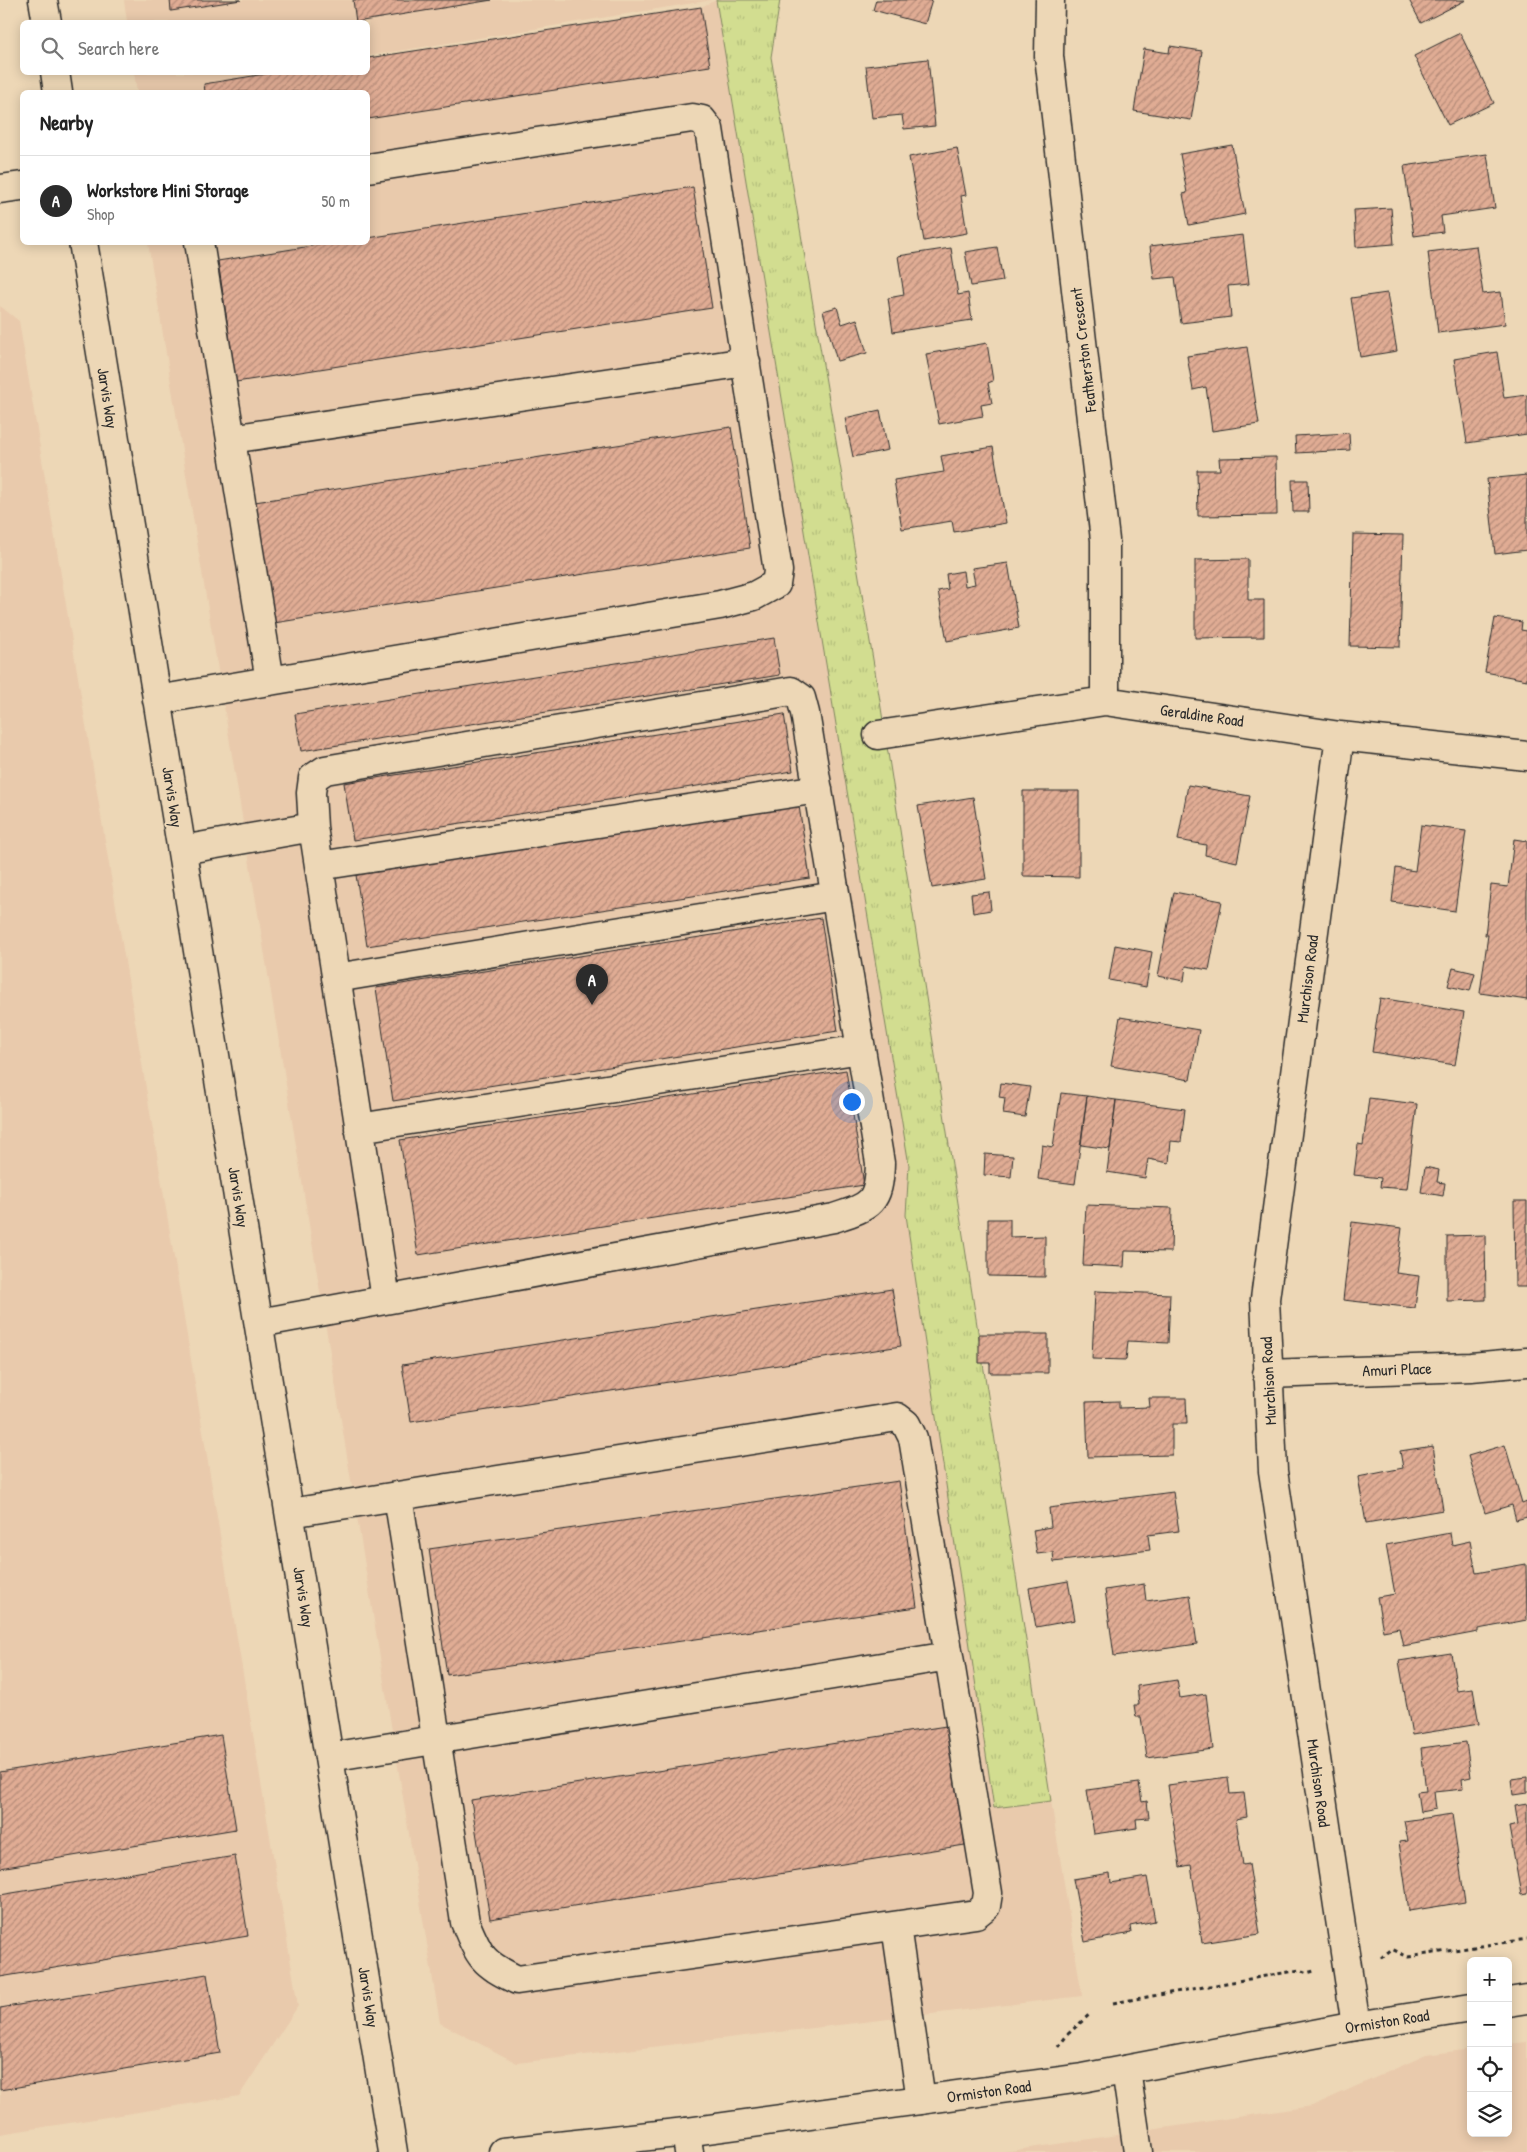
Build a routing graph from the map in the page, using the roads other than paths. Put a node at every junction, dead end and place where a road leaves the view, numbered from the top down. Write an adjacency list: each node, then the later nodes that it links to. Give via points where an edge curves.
1 (43, 0): 3 (street)
2 (1050, 0): 15 (street, Featherston Crescent, via 1049,56 1105,540)
3 (47, 20)
4 (55, 75): 5 (street)
5 (58, 90)
6 (370, 168): 11 (street, via 692,118 702,120 709,129)
7 (20, 186): 8 (street)
8 (0, 189)
9 (83, 245): 14 (street, Jarvis Way)
10 (199, 245): 12 (street)
11 (746, 362): 12 (street); 13 (street, via 778,571 776,584 770,589 720,605)
12 (231, 439): 13 (street)
13 (270, 681): 14 (street)
14 (158, 700): 21 (street, Jarvis Way)
15 (1106, 701): 16 (street, Geraldine Road); 17 (street, Geraldine Road)
16 (878, 735)
17 (1340, 736): 18 (street, Geraldine Road); 30 (street, Murchison Road, via 1265,1299)
18 (1527, 756)
19 (818, 789): 20 (street, via 801,698 791,691 324,770 313,778); 22 (street); 23 (street)
20 (314, 827): 21 (street); 22 (street)
21 (182, 850): 28 (street, Jarvis Way)
22 (319, 866): 24 (street)
23 (835, 896): 24 (street); 25 (street)
24 (336, 978): 26 (street)
25 (861, 1049): 26 (street); 27 (street, via 880,1163 879,1182 873,1199 860,1209 824,1220)
26 (359, 1128): 27 (street)
27 (386, 1299): 28 (street)
28 (259, 1323): 32 (street, Jarvis Way)
29 (1527, 1362): 30 (street, Amuri Place)
30 (1267, 1374): 40 (street, Murchison Road, via 1273,1471)
31 (398, 1496): 32 (street); 33 (street, via 897,1417 906,1424 913,1438); 34 (street)
32 (290, 1513): 35 (street, Jarvis Way)
33 (949, 1656): 34 (street); 36 (street, via 988,1894 986,1906 976,1914)
34 (438, 1740): 35 (street); 36 (street, via 465,1922 477,1950 489,1967 517,1980)
35 (330, 1757): 44 (street, Jarvis Way)
36 (896, 1926): 42 (street)
37 (1527, 2000): 38 (street)
38 (1512, 2002)
39 (1467, 2009): 40 (street, Ormiston Road)
40 (1356, 2026): 41 (street, Ormiston Road)
41 (1126, 2070): 42 (street, Ormiston Road); 46 (street)
42 (921, 2100): 43 (street, Ormiston Road)
43 (687, 2142): 45 (street, Ormiston Road)
44 (393, 2152)
45 (503, 2152)
46 (1138, 2152)

